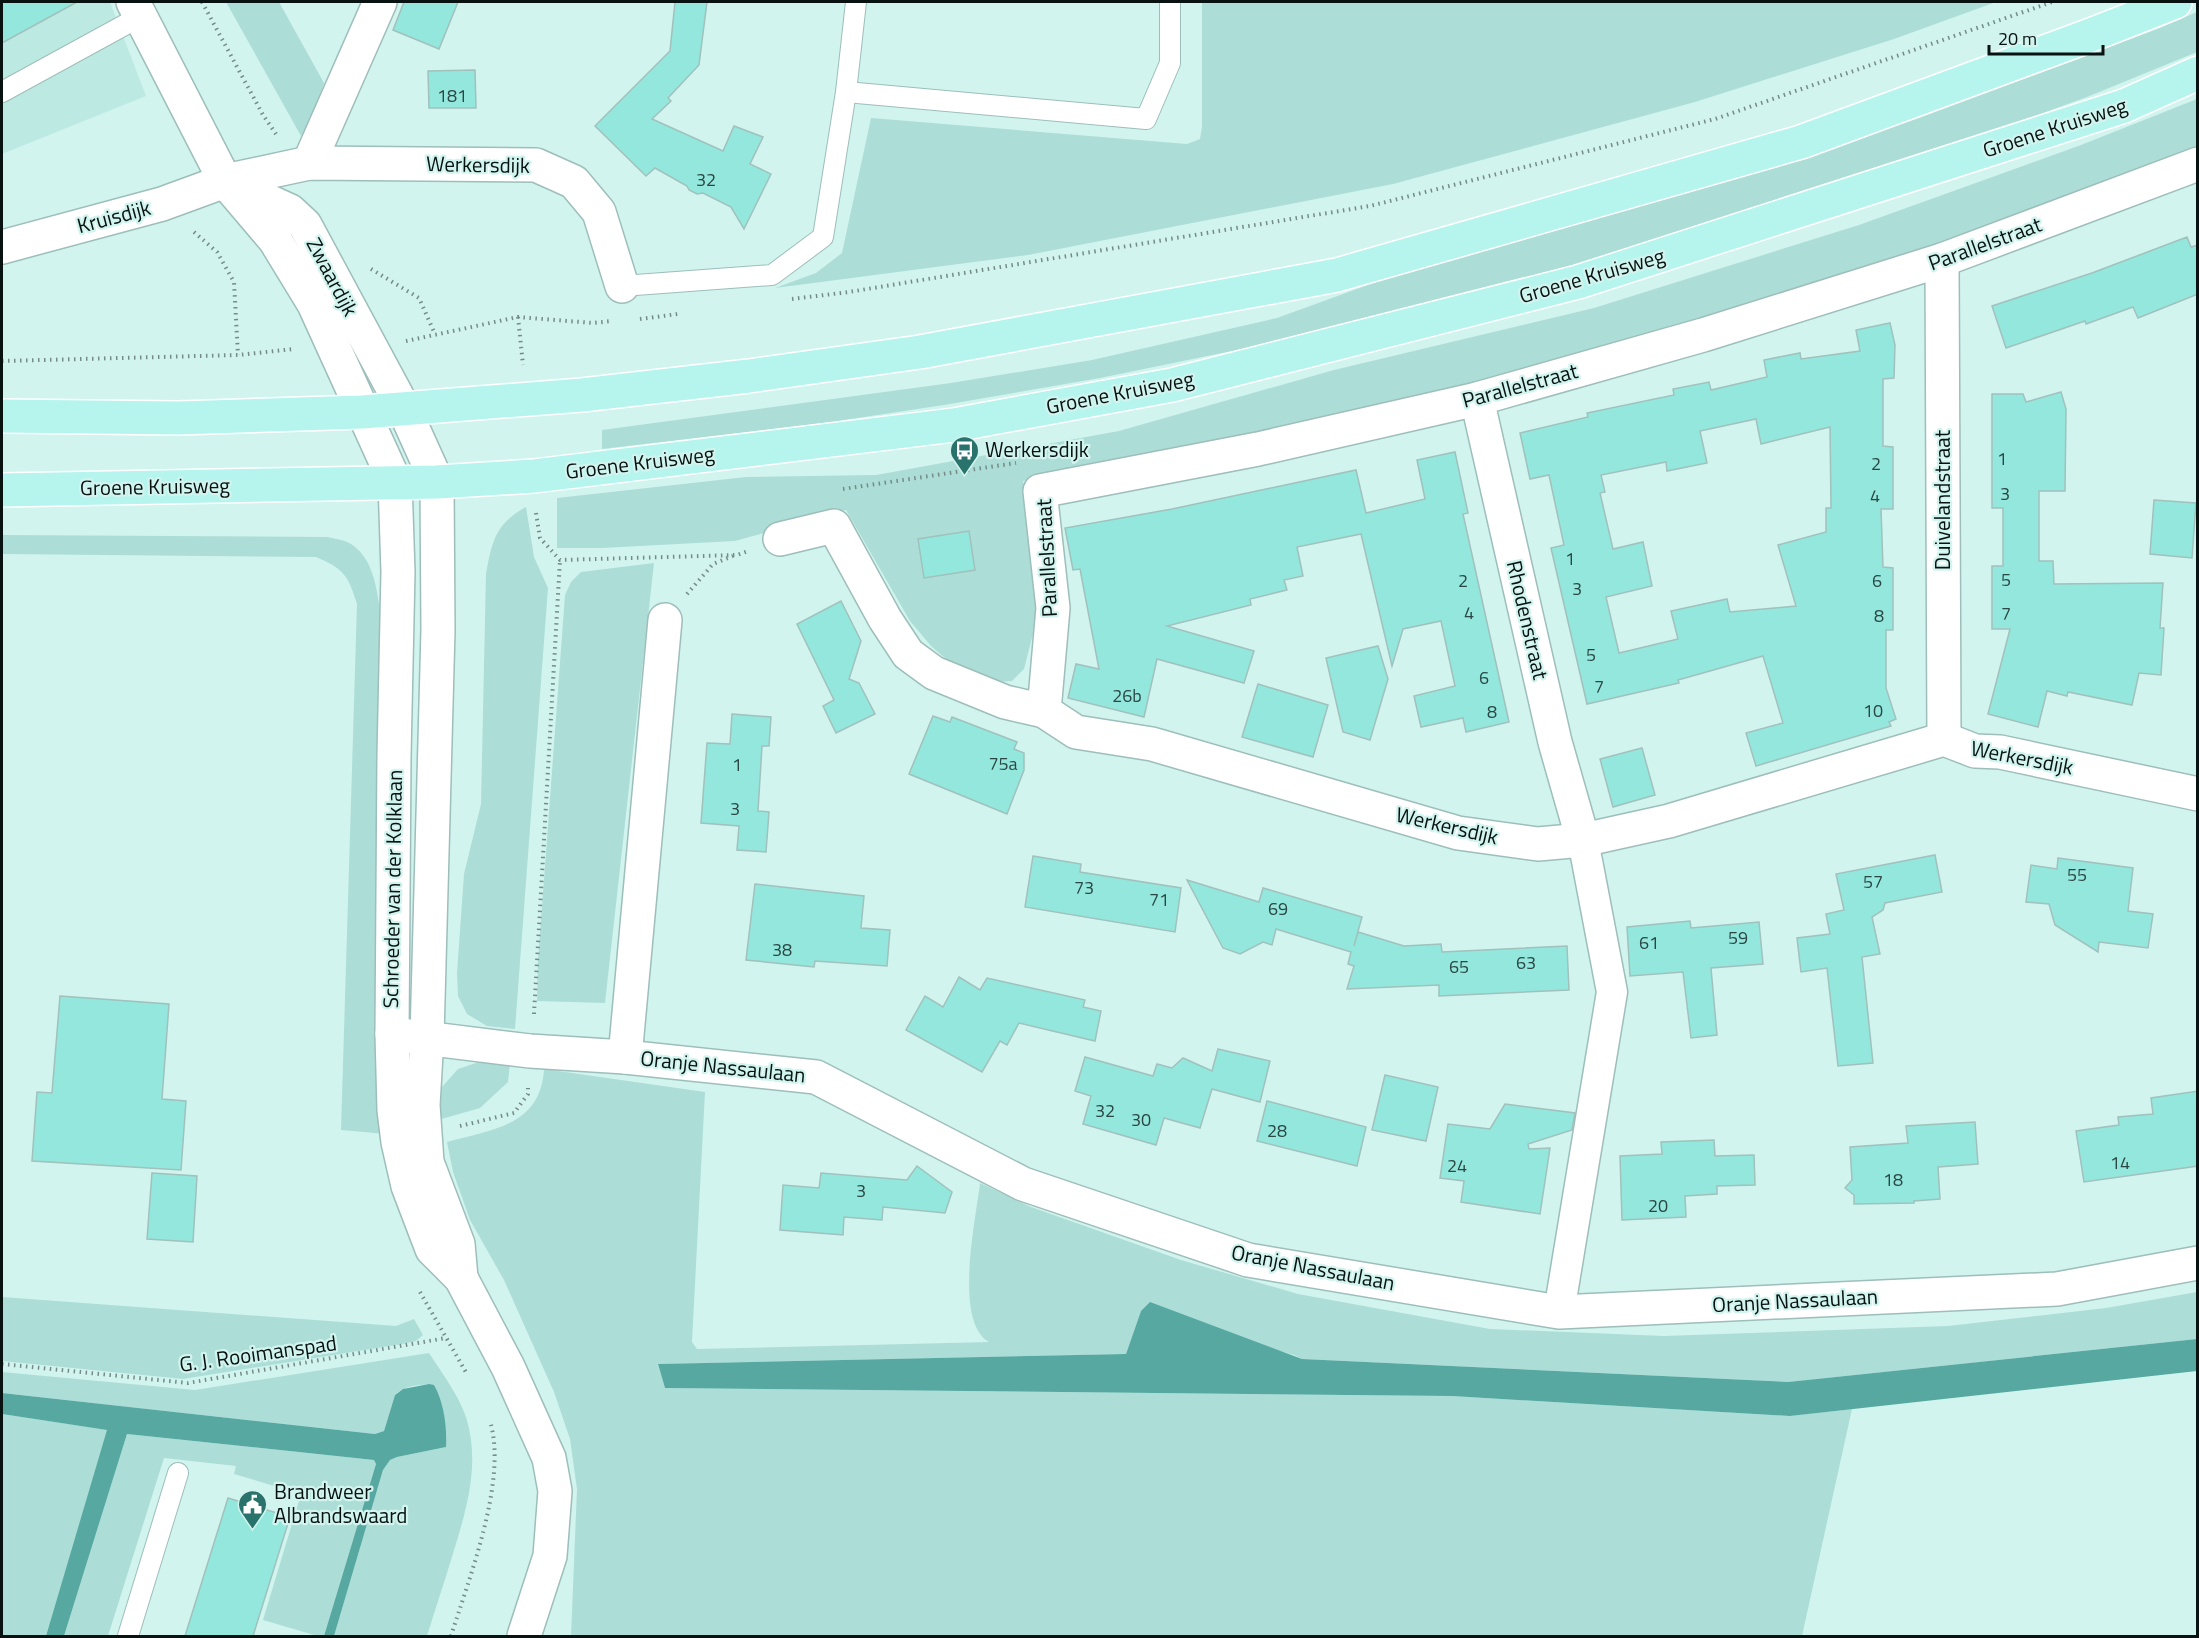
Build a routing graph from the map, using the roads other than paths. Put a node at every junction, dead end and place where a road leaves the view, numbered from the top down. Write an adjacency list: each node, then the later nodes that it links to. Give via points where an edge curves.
1 (380, 2): 9 (street)
2 (856, 2): 8 (lane, Werkersdijk)
3 (1170, 2): 8 (lane, via 1170,63 1146,119)
4 (2175, 2): 16 (main road, via 1801,142 1337,274 898,356 582,395)
5 (137, 9): 7 (lane); 11 (street, Zwaardijk)
6 (2198, 73): 20 (main road, Groene Kruisweg, via 2124,106 1578,282 1172,385 954,425 534,476)
7 (2, 92)
8 (846, 92): 14 (lane, Werkersdijk, via 823,237 772,275)
9 (303, 164): 11 (street, Werkersdijk); 14 (street, Werkersdijk, via 536,165 574,182 599,212)
10 (2198, 164): 13 (street, Parallelstraat)
11 (225, 181): 12 (street, Kruisdijk, via 162,204); 16 (street, Zwaardijk, via 290,211 305,225); 17 (street, Zwaardijk, via 275,240 314,304)
12 (2, 247)
13 (1942, 260): 15 (street, Parallelstraat, via 1703,335); 25 (street, Duivelandstraat)
14 (622, 286)
15 (1477, 399): 24 (street, Parallelstraat, via 1258,449 1040,491 1053,608); 27 (street, Rhodenstraat, via 1555,742)
16 (404, 410): 17 (main road); 20 (street, Zwaardijk)
17 (362, 412): 18 (main road); 19 (street, Zwaardijk)
18 (2, 416)
19 (395, 482): 20 (main road, Groene Kruisweg); 21 (main road, Groene Kruisweg); 28 (street, Schroeder van der Kolklaan, via 398,572)
20 (437, 482): 29 (street, Schroeder van der Kolklaan, via 438,609)
21 (2, 490)
22 (780, 539): 24 (street, Werkersdijk, via 834,526 908,654 934,673 1005,702)
23 (665, 620): 30 (street)
24 (1044, 711): 27 (street, Werkersdijk, via 1076,732 1152,744 1458,833 1538,844)
25 (1944, 739): 26 (street, Werkersdijk, via 1975,751 2000,752); 27 (street, Werkersdijk, via 1669,821)
26 (2198, 794)
27 (1583, 840): 33 (street, via 1612,992)
28 (392, 1034): 29 (street, Oranje Nassaulaan); 32 (street, Schroeder van der Kolklaan, via 394,1110 408,1186 432,1249)
29 (427, 1037): 30 (street, Oranje Nassaulaan, via 530,1051); 32 (street, Schroeder van der Kolklaan, via 423,1105 427,1162 458,1244)
30 (626, 1057): 33 (street, Oranje Nassaulaan, via 816,1077 1023,1184 1248,1260)
31 (2198, 1263): 33 (street, Oranje Nassaulaan, via 2057,1289)
32 (461, 1278): 36 (street, Schroeder van der Kolklaan, via 508,1367 549,1458 555,1491 550,1556)
33 (1559, 1312)
34 (178, 1473): 35 (lane)
35 (128, 1636)
36 (524, 1636)

